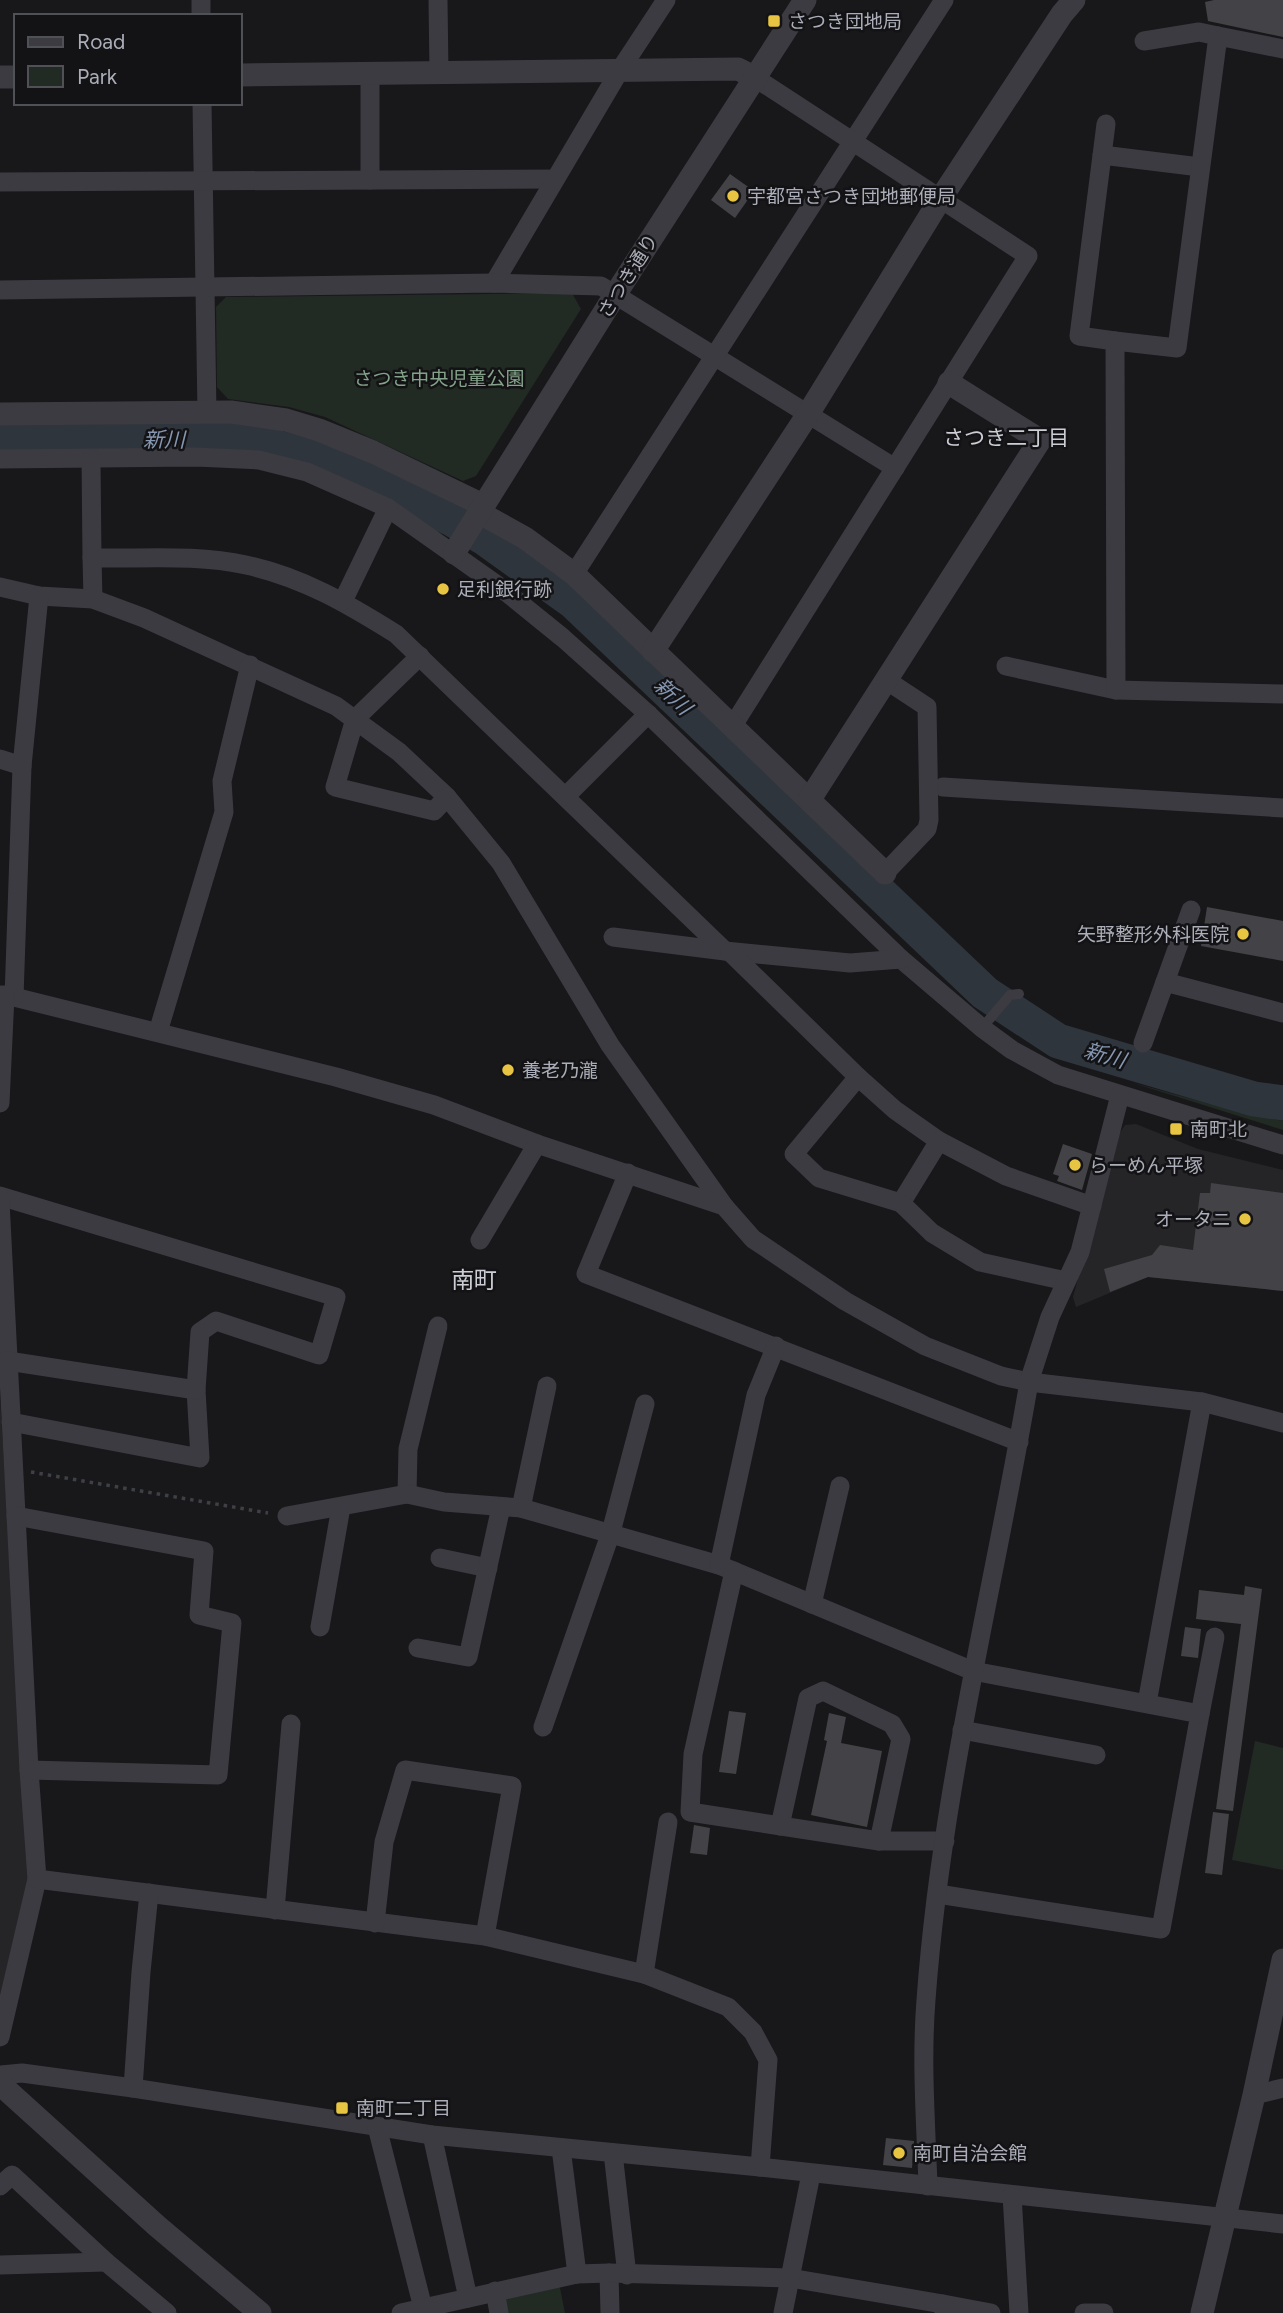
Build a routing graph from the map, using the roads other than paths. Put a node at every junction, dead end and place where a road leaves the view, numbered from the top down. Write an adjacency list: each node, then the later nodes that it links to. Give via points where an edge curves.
1 (438, 0): 10 (street)
2 (666, 0): 9 (street)
3 (804, 0): 13 (street, さつき通り)
4 (944, 0): 16 (street)
5 (1074, 0): 23 (street)
6 (1218, 36): 7 (street, via 1199,32); 8 (street); 18 (street)
7 (1144, 41)
8 (1283, 49)
9 (620, 70): 10 (street); 13 (street, via 738,69); 19 (street)
10 (439, 72): 11 (street)
11 (370, 74): 12 (street); 20 (street)
12 (242, 75)
13 (754, 77): 16 (street); 27 (street, さつき通り)
14 (202, 105): 21 (street)
15 (1106, 124): 17 (street)
16 (852, 141): 23 (street); 29 (street)
17 (1102, 155): 18 (street); 28 (street, via 1079,336)
18 (1200, 167): 28 (street, via 1177,348)
19 (555, 179): 20 (street); 24 (street)
20 (370, 180): 21 (street)
21 (204, 181): 22 (street); 25 (street)
22 (0, 183)
23 (941, 198): 30 (street, via 1028,256); 33 (street)
24 (494, 283): 25 (street); 27 (street, via 601,286)
25 (205, 289): 26 (street); 31 (street)
26 (0, 290)
27 (615, 295): 29 (street); 38 (street, さつき通り)
28 (1115, 341): 50 (street)
29 (716, 357): 33 (street); 40 (street)
30 (949, 383): 36 (street); 49 (street, via 1040,440)
31 (207, 413): 32 (street); 38 (street, via 286,420 373,452)
32 (0, 414)
33 (808, 414): 36 (street); 45 (street)
34 (91, 458): 35 (street); 37 (street, via 259,460 307,472); 39 (street)
35 (0, 459)
36 (895, 468): 54 (street)
37 (388, 508): 38 (street); 44 (street)
38 (470, 526): 40 (street, via 525,538); 52 (street, via 529,609)
39 (92, 558): 43 (street); 44 (street, via 195,559 245,565 299,581)
40 (574, 574): 45 (street)
41 (0, 587): 42 (street)
42 (39, 596): 43 (street); 56 (street)
43 (93, 599): 47 (street)
44 (343, 601): 46 (street, via 396,634)
45 (653, 651): 54 (street)
46 (420, 656): 53 (street); 58 (street)
47 (250, 665): 53 (street); 72 (street, via 222,781 224,812)
48 (1006, 666): 50 (street)
49 (887, 680): 60 (street); 62 (street, via 927,707 929,820 927,829)
50 (1116, 690): 51 (street)
51 (1283, 694)
52 (648, 714): 58 (street); 66 (street)
53 (355, 719): 59 (street); 59 (street, via 335,787 434,811)
54 (732, 727): 60 (street)
55 (0, 759): 56 (street)
56 (22, 766): 69 (street)
57 (943, 787): 61 (street)
58 (566, 796): 65 (street)
59 (447, 797): 83 (street, via 500,863 610,1045)
60 (810, 799): 62 (street)
61 (1283, 808)
62 (886, 873)
63 (1191, 910): 67 (street)
64 (613, 937): 65 (street)
65 (727, 952): 66 (street, via 850,963); 74 (street)
66 (901, 959): 71 (street)
67 (1165, 982): 70 (street); 73 (street)
68 (1014, 994): 71 (lane)
69 (6, 996): 72 (street); 76 (street)
70 (1283, 1013)
71 (982, 1028): 75 (street, via 1058,1074)
72 (158, 1032): 78 (street, via 410,1098)
73 (1143, 1043)
74 (858, 1077): 77 (street); 82 (street, via 794,1153 819,1178)
75 (1120, 1095): 79 (street); 84 (street)
76 (0, 1103)
77 (939, 1140): 82 (street); 84 (street, via 1006,1176)
78 (537, 1144): 80 (street); 85 (street)
79 (1283, 1145)
80 (628, 1173): 83 (street); 89 (street, via 586,1274)
81 (0, 1198): 87 (street); 93 (street, via 336,1297 319,1355 216,1321 200,1332)
82 (901, 1203): 86 (street, via 932,1233 980,1262)
83 (724, 1206): 91 (street, via 753,1239 845,1301 925,1346 1001,1376)
84 (1092, 1206): 86 (street, via 1080,1252)
85 (480, 1240)
86 (1066, 1281): 91 (street)
87 (3, 1284): 90 (street)
88 (438, 1326): 100 (street, via 408,1449)
89 (776, 1346): 98 (street); 109 (street, via 756,1395)
90 (8, 1361): 93 (street); 96 (street)
91 (1029, 1381): 94 (street); 98 (street)
92 (547, 1386): 103 (street)
93 (196, 1390): 96 (street, via 200,1458)
94 (1202, 1402): 97 (street); 115 (street)
95 (645, 1404): 106 (street)
96 (11, 1422): 104 (street)
97 (1283, 1423)
98 (1018, 1442): 114 (street)
99 (840, 1486): 110 (street)
100 (407, 1494): 101 (street); 102 (street, via 444,1503)
101 (341, 1507): 105 (street); 111 (street)
102 (501, 1507): 103 (street); 108 (street)
103 (521, 1508): 106 (street)
104 (16, 1516): 121 (street); 121 (street, via 204,1551 199,1615 232,1623 218,1775)
105 (287, 1516)
106 (611, 1532): 109 (street); 118 (street)
107 (440, 1558): 108 (street)
108 (488, 1568): 113 (street, via 468,1657)
109 (726, 1568): 110 (street); 123 (street, via 693,1754 690,1812)
110 (812, 1604): 114 (street)
111 (320, 1627)
112 (1214, 1637): 116 (street)
113 (418, 1648)
114 (972, 1671): 115 (street); 119 (street)
115 (1147, 1703): 116 (street)
116 (1200, 1714): 128 (street, via 1161,1930)
117 (290, 1724): 129 (street)
118 (542, 1727)
119 (962, 1730): 120 (street); 125 (street)
120 (1096, 1755)
121 (29, 1770): 126 (street)
122 (668, 1822): 133 (street)
123 (780, 1826): 124 (street); 124 (street, via 808,1698 823,1691 892,1724 901,1739)
124 (879, 1841): 125 (street)
125 (945, 1841): 128 (street)
126 (37, 1879): 127 (street); 134 (street)
127 (149, 1893): 129 (street); 137 (street)
128 (938, 1894): 147 (street, via 926,2001)
129 (275, 1910): 130 (street)
130 (375, 1923): 131 (street); 131 (street, via 384,1842 405,1770 512,1786)
131 (485, 1936): 133 (street)
132 (1282, 1972): 139 (street)
133 (644, 1974): 144 (street, via 728,2007 753,2032 768,2060)
134 (0, 2037)
135 (0, 2075): 137 (street, via 22,2073)
136 (0, 2084): 163 (street)
137 (133, 2088): 140 (street)
138 (1283, 2088): 139 (street)
139 (1254, 2095): 149 (street)
140 (377, 2127): 141 (street); 159 (street)
141 (432, 2135): 142 (street); 157 (street)
142 (561, 2148): 143 (street); 153 (street)
143 (613, 2153): 144 (street); 154 (street)
144 (760, 2167): 145 (street)
145 (811, 2174): 147 (street); 155 (street)
146 (0, 2186): 151 (street, via 12,2175)
147 (928, 2186): 148 (street)
148 (1012, 2195): 149 (street); 169 (street)
149 (1223, 2217): 150 (street); 172 (street)
150 (1283, 2224)
151 (106, 2262): 152 (street); 162 (street)
152 (0, 2265)
153 (577, 2274): 154 (street); 156 (street)
154 (618, 2274): 155 (street); 166 (street)
155 (790, 2278): 158 (street); 167 (street)
156 (495, 2291): 157 (street); 165 (street)
157 (468, 2298): 160 (street)
158 (889, 2304): 161 (street)
159 (423, 2308): 160 (street); 164 (street)
160 (443, 2308)
161 (943, 2309): 168 (street)
162 (167, 2313)
163 (260, 2313)
164 (401, 2313)
165 (499, 2313)
166 (610, 2313)
167 (783, 2313)
168 (991, 2313)
169 (1018, 2313)
170 (1084, 2313): 171 (street)
171 (1104, 2313)
172 (1202, 2313)

